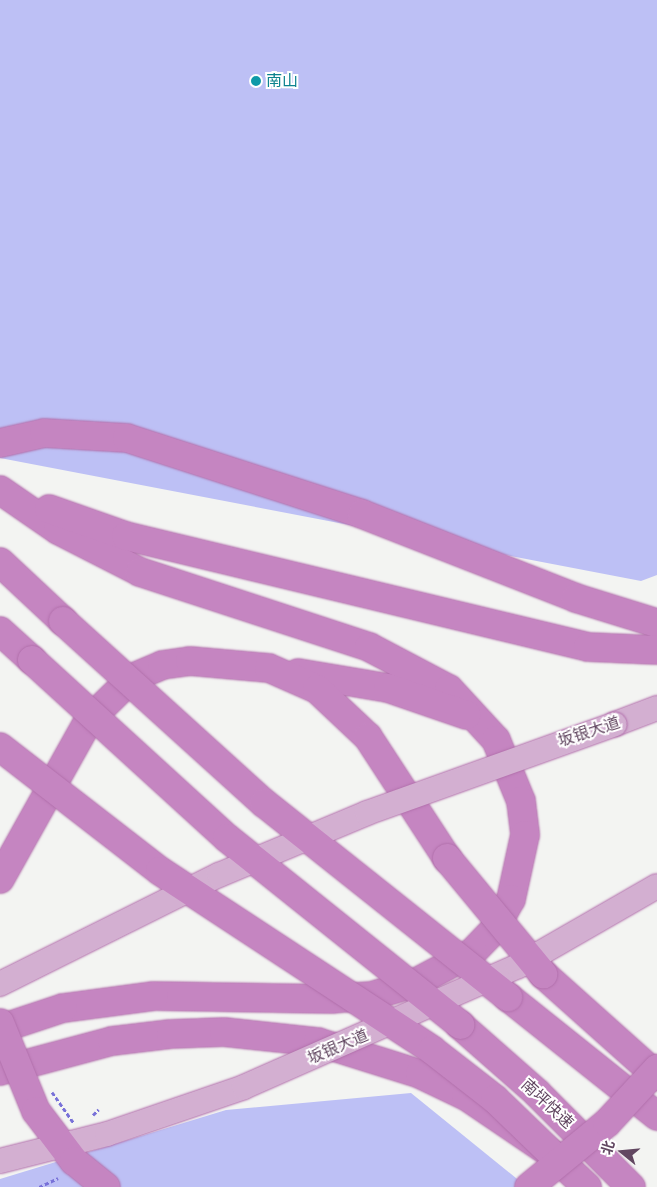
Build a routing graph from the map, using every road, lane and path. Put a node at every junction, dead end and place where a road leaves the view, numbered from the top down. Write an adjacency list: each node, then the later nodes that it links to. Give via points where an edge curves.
1 (9, 440): 4 (highway, via 98,433 164,449 362,514 576,598)
2 (0, 490): 6 (highway, via 82,521 195,553 588,647); 9 (highway, via 58,530 140,572 368,647 416,668 449,689)
3 (0, 562): 19 (highway, bridge, via 264,803)
4 (657, 623)
5 (0, 631): 25 (highway, 南坪快速, bridge, via 226,838 460,1025 537,1093)
6 (657, 650)
7 (269, 668): 9 (highway, via 388,688 444,704); 11 (highway, via 190,661 162,665 132,678 108,699 68,750); 18 (highway, bridge, via 317,689 344,711 368,737 447,858 543,974)
8 (657, 708): 13 (main road, 坂银大道, bridge, via 473,772 332,828 193,888)
9 (484, 723): 15 (highway, via 510,768 521,801 524,835 511,899 493,931 473,952 415,983 370,996 154,996 64,1008)
10 (0, 747): 20 (highway, bridge, via 160,871 432,1050 496,1099)
11 (0, 879)
12 (657, 886): 21 (main road, 坂银大道, bridge, via 518,966 244,1087 107,1134)
13 (0, 984)
14 (0, 1023): 22 (highway, bridge, via 36,1110 74,1161)
15 (0, 1028)
16 (657, 1069): 23 (highway, bridge, via 607,1123)
17 (0, 1071): 20 (highway, via 112,1041 171,1034 224,1032 318,1042 443,1085 508,1121)
18 (657, 1076)
19 (657, 1116)
20 (554, 1155): 24 (highway)
21 (0, 1161)
22 (106, 1187)
23 (529, 1187)
24 (587, 1187)
25 (631, 1187)

